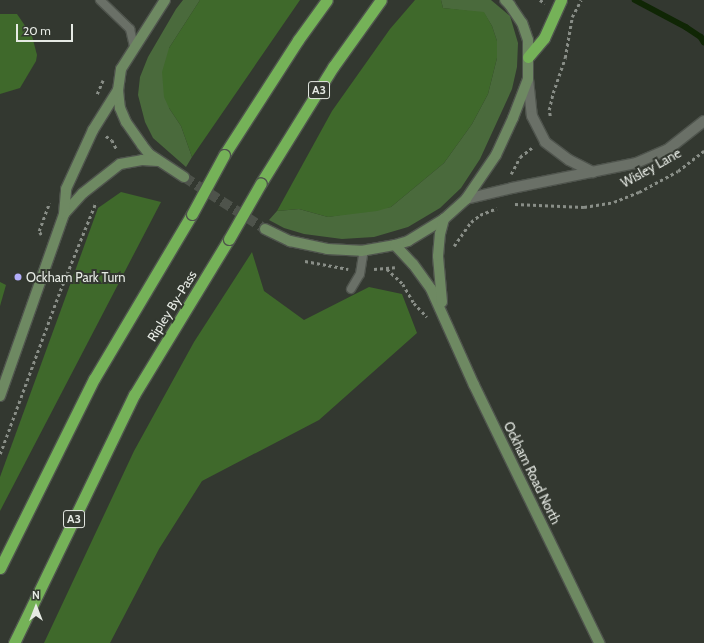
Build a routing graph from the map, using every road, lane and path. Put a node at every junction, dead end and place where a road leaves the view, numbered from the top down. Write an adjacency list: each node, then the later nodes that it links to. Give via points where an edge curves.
1 (100, 0): 9 (lane, via 130,29)
2 (164, 0): 9 (main road)
3 (327, 0): 35 (highway, bridge, via 298,40 224,155 94,379)
4 (381, 0): 36 (highway, Ripley By-Pass / A3, bridge, via 333,67 134,395)
5 (505, 0): 10 (main road, via 522,24 528,40)
6 (561, 0): 10 (highway, via 544,38)
7 (580, 0): 8 (path)
8 (572, 17)
9 (134, 46): 12 (main road, via 121,69)
10 (528, 57): 11 (main road)
11 (528, 79): 18 (street, via 532,116 546,142 569,160); 21 (main road, via 514,118 496,155)
12 (118, 90): 17 (main road, via 120,108 126,122 142,145); 24 (main road, via 78,160 66,189)
13 (704, 120): 18 (street, Wisley Lane, via 667,150 636,163)
14 (104, 135): 16 (path, via 112,140)
15 (704, 151): 22 (path, Wisley Lane, via 678,171 614,202 584,207)
16 (118, 153)
17 (158, 161): 19 (main road); 24 (main road, via 142,160 120,164 83,193)
18 (593, 172): 21 (street, Wisley Lane)
19 (184, 177)
20 (101, 196): 34 (path, via 60,291)
21 (466, 199): 25 (main road)
22 (512, 204)
23 (500, 207): 29 (path, via 484,213 471,222)
24 (64, 214): 33 (main road)
25 (444, 219): 27 (main road, via 419,235); 32 (main road, Ockham Road North, via 438,256 439,286)
26 (265, 229): 28 (main road, via 297,243 326,249)
27 (395, 245): 28 (main road); 32 (main road, Ockham Road North, via 431,289)
28 (364, 250): 31 (lane, via 360,274)
29 (451, 251)
30 (401, 266): 32 (path, via 387,269 403,284 425,315 429,318)
31 (351, 289)
32 (445, 316): 37 (main road, Ockham Road North, via 474,385)
33 (0, 396)
34 (0, 454)
35 (0, 568)
36 (14, 643)
37 (599, 643)

